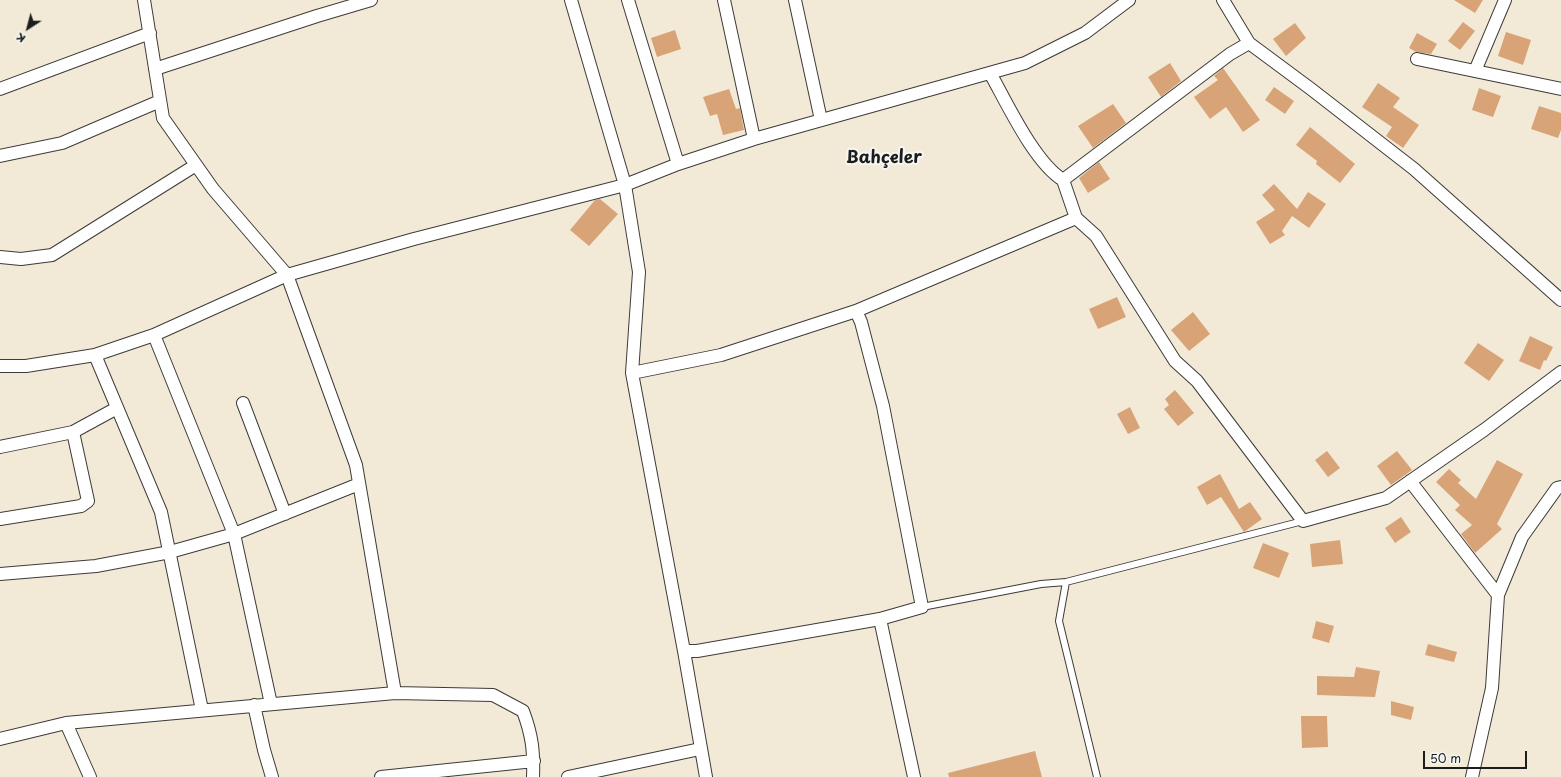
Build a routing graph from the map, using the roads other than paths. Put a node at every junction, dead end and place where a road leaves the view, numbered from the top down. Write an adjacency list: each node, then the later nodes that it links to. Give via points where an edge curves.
1 (144, 0): 10 (street)
2 (371, 0): 13 (street)
3 (571, 0): 25 (street)
4 (628, 0): 22 (street)
5 (724, 0): 20 (street)
6 (795, 0): 19 (street)
7 (1129, 0): 15 (street, via 1085,33 1026,63)
8 (1223, 0): 11 (street)
9 (1505, 0): 14 (street)
10 (150, 33): 13 (street); 16 (street)
11 (1249, 44): 24 (street, via 1230,54); 29 (street, via 1414,169)
12 (1417, 59): 14 (street)
13 (155, 69): 18 (street)
14 (1475, 71): 17 (street)
15 (990, 73): 19 (street); 24 (street, via 1034,150 1055,175)
16 (0, 89)
17 (1561, 89)
18 (160, 101): 21 (street, via 62,143); 23 (street, via 163,118)
19 (821, 120): 20 (street)
20 (754, 139): 22 (street)
21 (0, 156)
22 (678, 164): 25 (street)
23 (196, 165): 27 (street, via 52,255 21,259); 28 (street, via 213,189)
24 (1063, 180): 26 (street)
25 (625, 185): 28 (street, via 414,239); 35 (street, via 640,272)
26 (1076, 218): 30 (street); 45 (street, via 1096,236 1175,361 1197,381)
27 (0, 257)
28 (287, 275): 31 (street); 41 (street, via 356,465)
29 (1561, 300)
30 (856, 310): 35 (street, via 721,355); 51 (street, via 883,406)
31 (154, 335): 32 (street); 46 (street)
32 (95, 355): 33 (street, via 26,366); 37 (street)
33 (0, 366)
34 (1561, 372): 40 (street)
35 (632, 373): 53 (street)
36 (243, 403): 43 (street)
37 (117, 408): 38 (street); 47 (street, via 161,512)
38 (73, 432): 39 (street); 44 (street, via 88,501 81,506)
39 (0, 447)
40 (1410, 482): 45 (street, via 1386,498); 50 (street)
41 (359, 484): 43 (street); 54 (street)
42 (1561, 487): 50 (street, via 1557,488 1522,537)
43 (285, 514): 46 (street)
44 (0, 519)
45 (1303, 521): 49 (lane)
46 (234, 534): 47 (street); 55 (street)
47 (170, 552): 48 (street, via 96,566); 57 (street)
48 (0, 574)
49 (1066, 582): 51 (lane, via 1041,584); 69 (lane, via 1059,620)
50 (1498, 595): 70 (street, via 1492,688)
51 (922, 607): 52 (street)
52 (880, 619): 53 (street, via 697,651); 68 (street)
53 (684, 651): 60 (street)
54 (396, 693): 55 (street); 61 (street, via 493,695 523,711 531,733)
55 (272, 704): 56 (street)
56 (254, 706): 57 (street); 63 (street)
57 (202, 710): 58 (street)
58 (66, 723): 59 (street); 62 (street)
59 (0, 739)
60 (700, 749): 66 (street); 67 (street)
61 (534, 761): 64 (street); 65 (street)
62 (90, 777)
63 (272, 777)
64 (381, 777)
65 (533, 777)
66 (568, 777)
67 (706, 777)
68 (914, 777)
69 (1097, 777)
70 (1472, 777)

